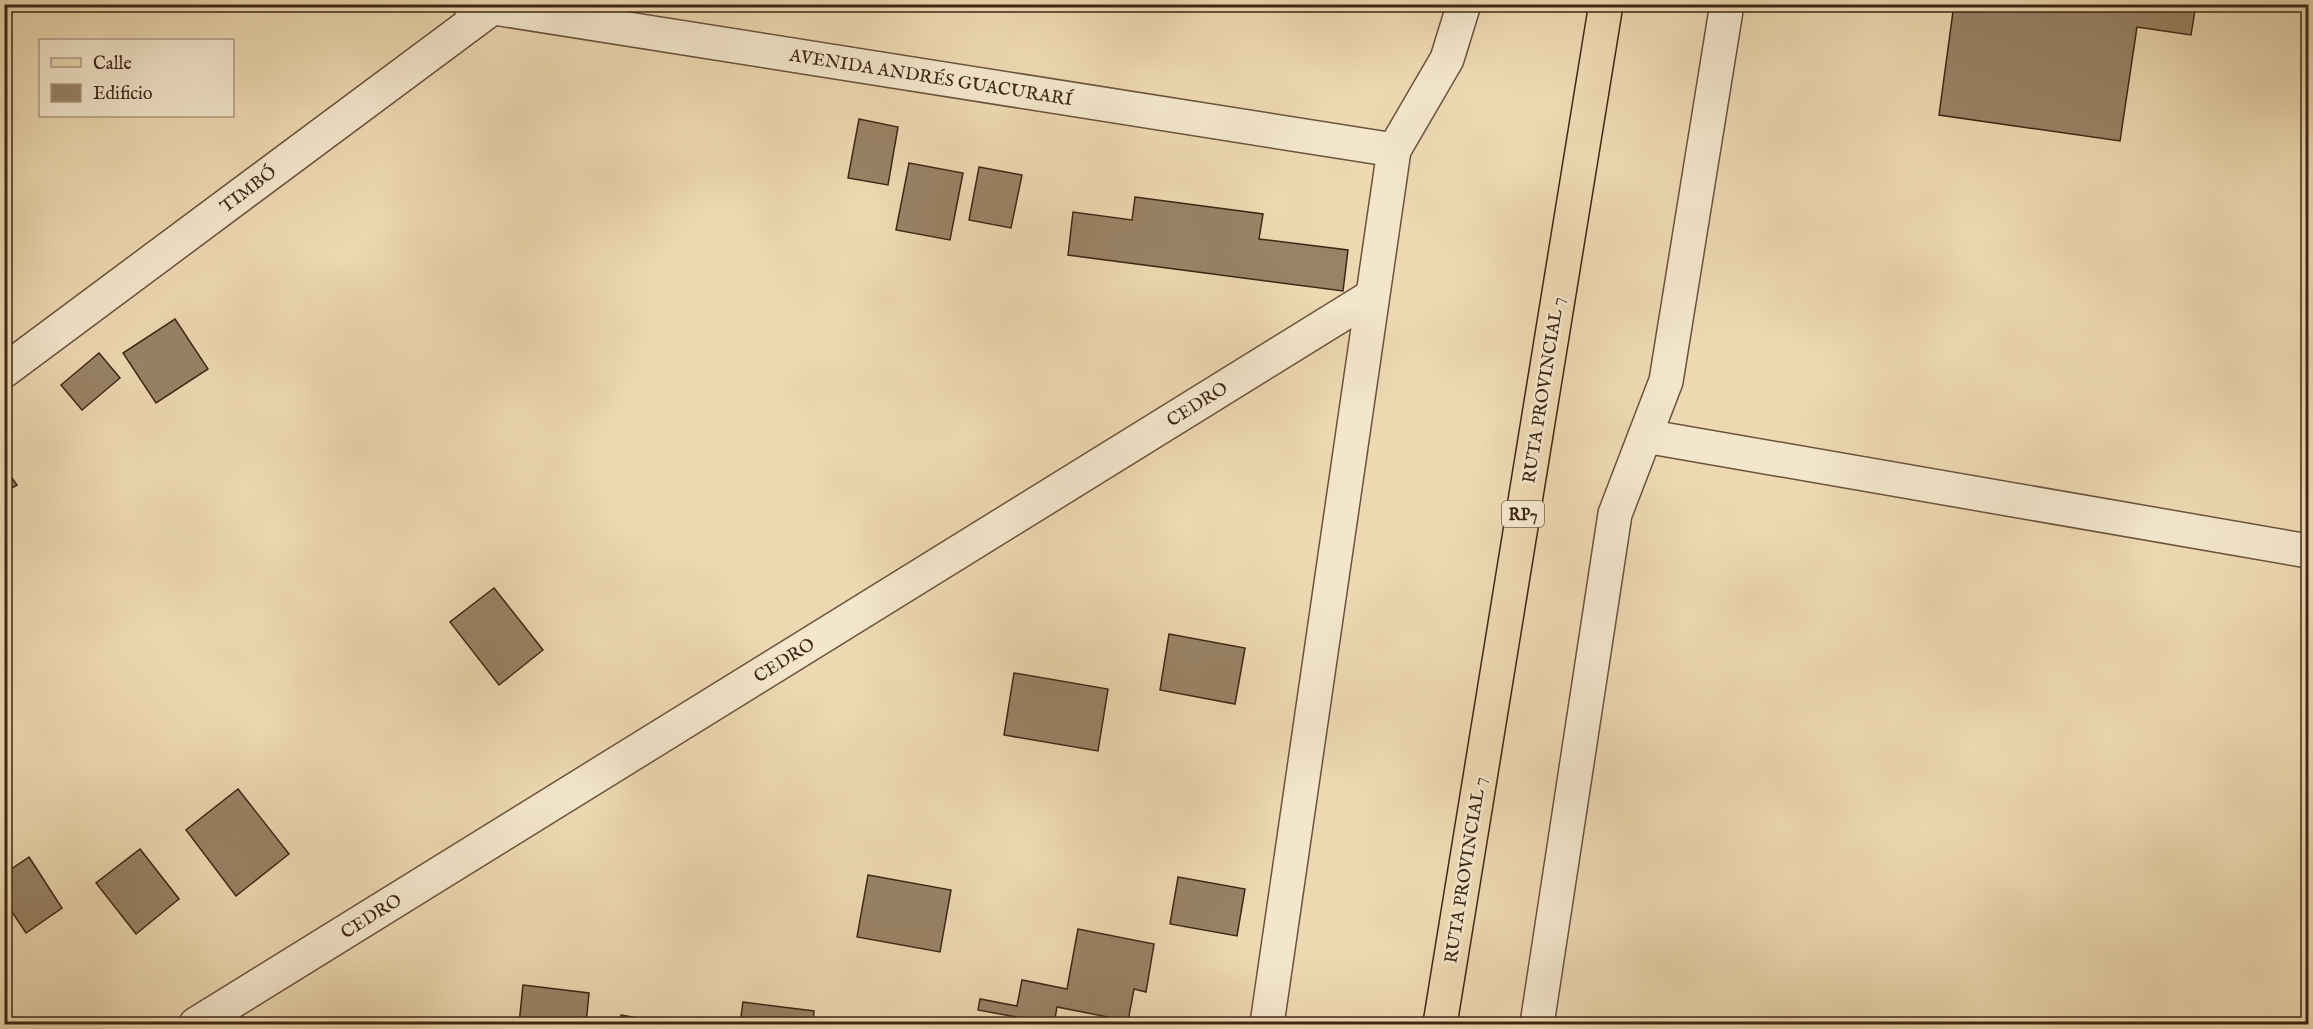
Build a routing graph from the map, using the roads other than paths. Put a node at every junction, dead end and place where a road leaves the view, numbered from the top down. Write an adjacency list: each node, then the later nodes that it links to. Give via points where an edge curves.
1 (1464, 4): 5 (street, via 1447,59)
2 (1606, 4): 12 (main road, RUTA PROVINCIAL 7 / RP7)
3 (1727, 4): 8 (street, via 1666,381)
4 (480, 6): 5 (street, AVENIDA ANDRÉS GUACURARÍ); 7 (street, TIMBÓ)
5 (1394, 150): 6 (street)
6 (1372, 296): 10 (street, CEDRO); 11 (street)
7 (4, 371)
8 (1645, 436): 9 (street); 13 (street, via 1615,514)
9 (2308, 551)
10 (196, 1024)
11 (1267, 1024)
12 (1440, 1024)
13 (1537, 1024)

